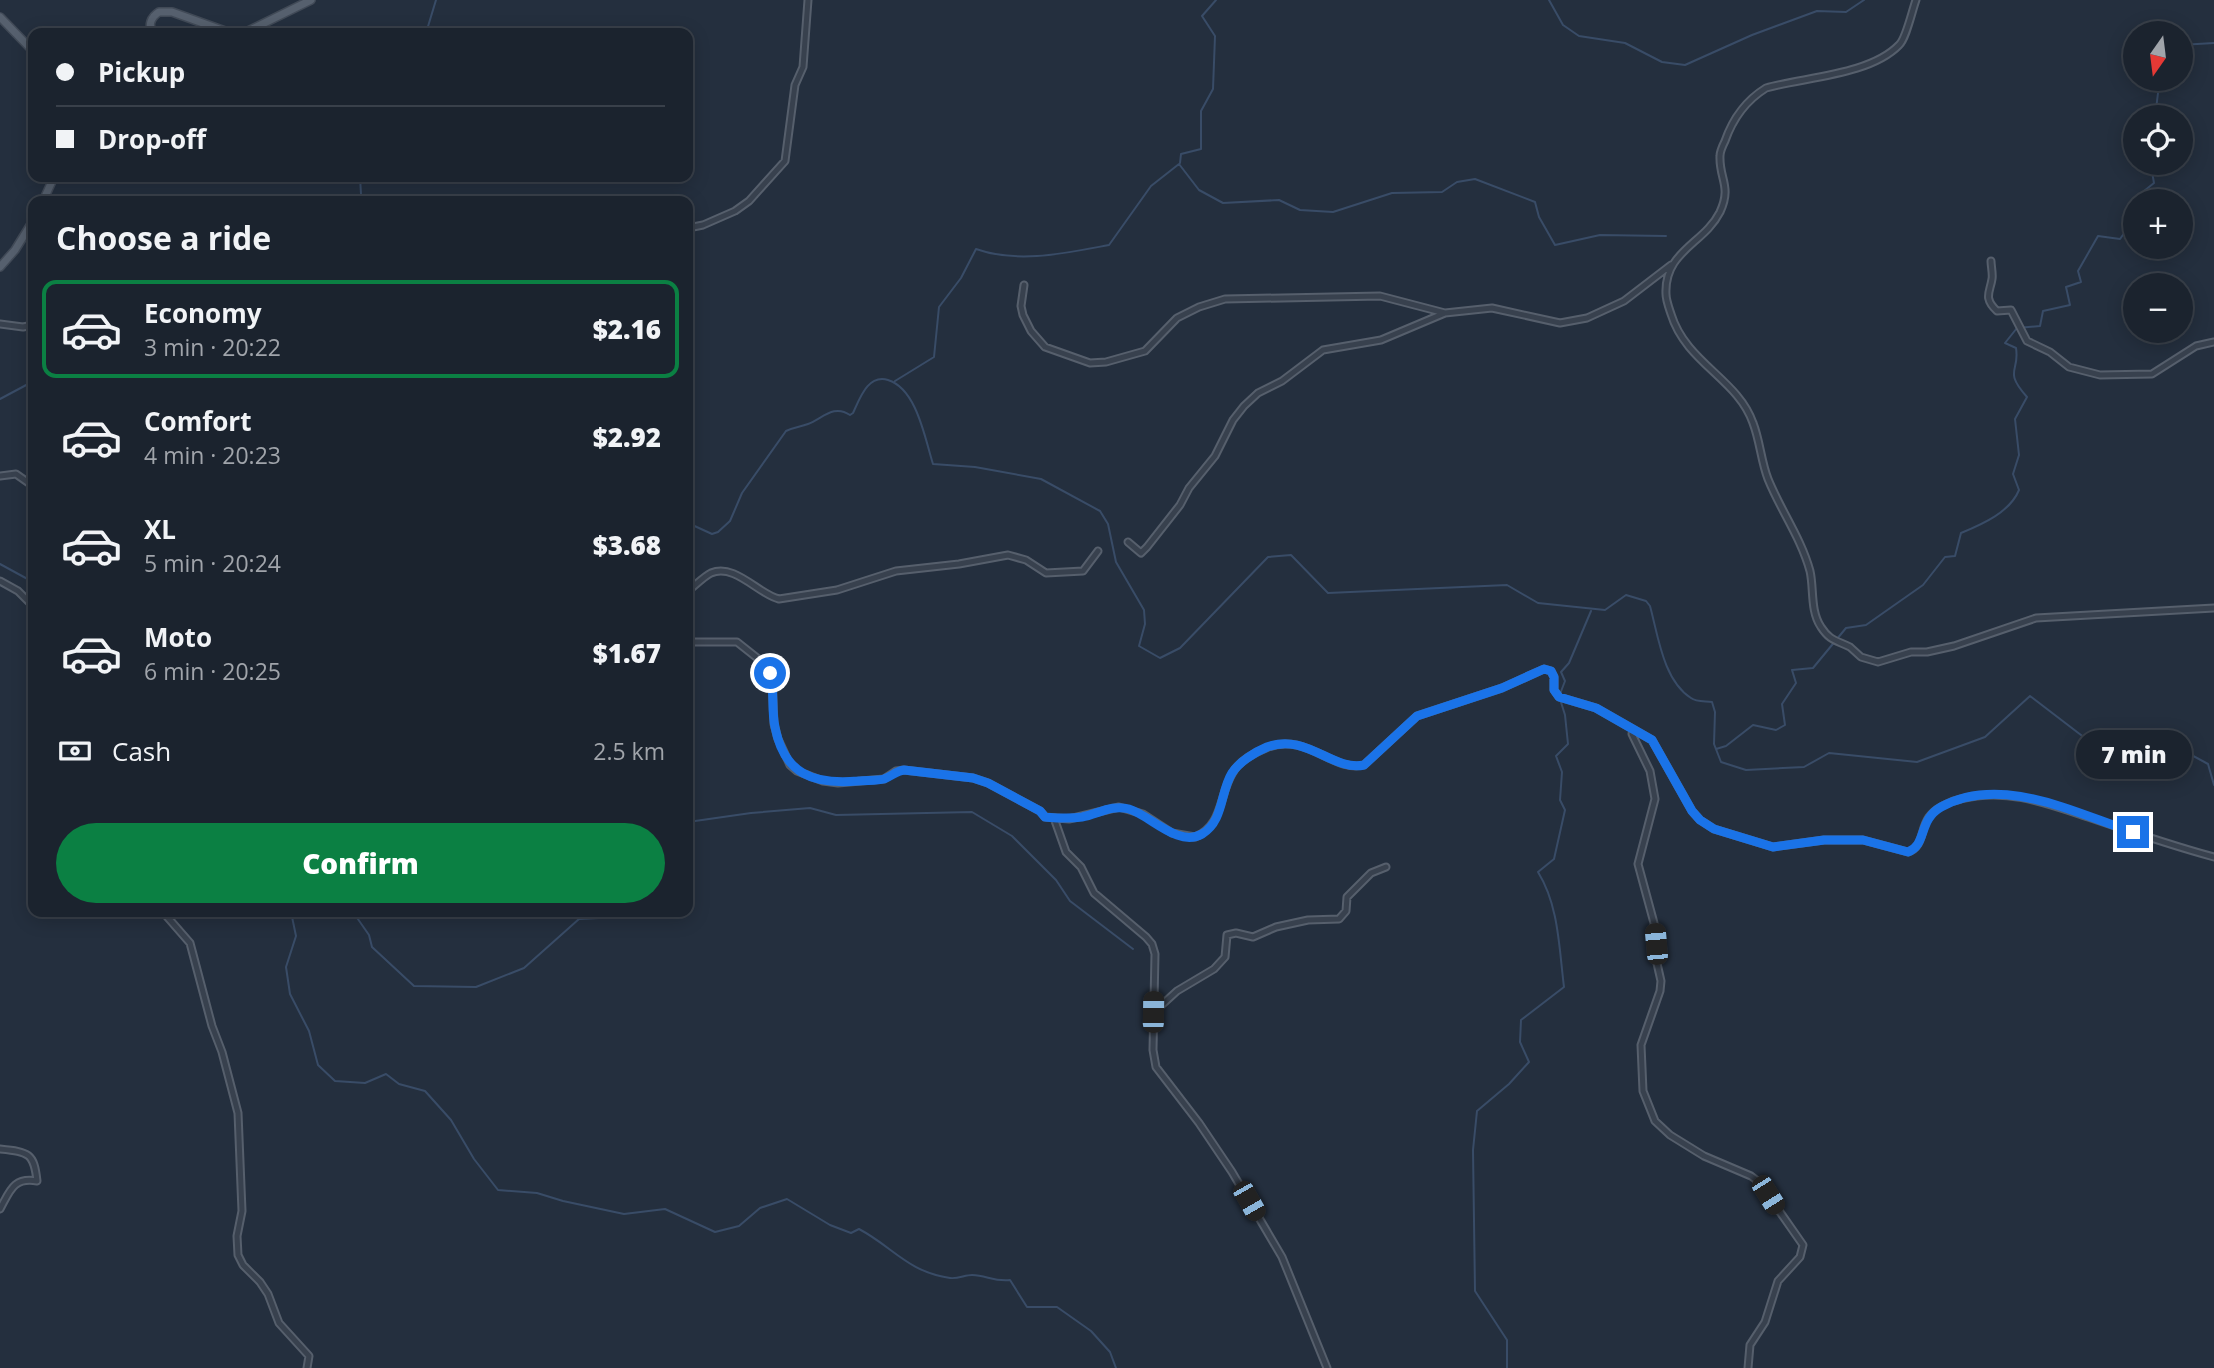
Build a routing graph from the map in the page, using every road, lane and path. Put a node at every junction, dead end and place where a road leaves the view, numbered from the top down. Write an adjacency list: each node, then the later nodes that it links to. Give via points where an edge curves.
1 (311, 0): 7 (main road)
2 (807, 0): 9 (street, via 803,67 795,85 785,161 736,211)
3 (1916, 0): 12 (street, via 1900,44 1872,62 1766,88 1746,104 1733,119 1720,155 1727,192 1719,214)
4 (0, 17): 8 (main road)
5 (150, 28): 6 (main road, via 159,12)
6 (217, 28)
7 (254, 28)
8 (28, 46)
9 (693, 227)
10 (28, 229): 13 (main road)
11 (1991, 261): 18 (street, via 1991,306 1997,312 2011,310 2027,341 2069,368 2100,375 2152,374 2196,346)
12 (1673, 263): 15 (street, via 1624,301 1587,318 1560,323 1492,308); 26 (street, via 1665,295 1675,325 1692,353 1745,406 1753,422 1767,477 1804,552 1819,625 1831,641 1878,662 1954,646 2036,618)
13 (0, 269)
14 (1024, 285): 15 (street, via 1021,306 1031,331 1045,346 1090,363 1145,351 1177,318 1225,299 1380,296)
15 (1445, 313): 21 (street, via 1381,340 1323,350 1258,393 1233,420 1222,446 1147,547 1141,553)
16 (0, 324): 17 (street)
17 (28, 326)
18 (2214, 342)
19 (0, 476): 20 (street, via 16,474)
20 (28, 482)
21 (1128, 542)
22 (1098, 551): 24 (street, via 1083,571 1046,573 1026,559 1009,555 896,571 837,590 779,599 733,574 711,573)
23 (0, 581): 25 (street)
24 (693, 587)
25 (28, 601)
26 (2214, 608)
27 (693, 642): 29 (street, via 737,642 761,661 771,677 778,739 797,771 838,783 884,779 904,770 962,776 988,783)
28 (1633, 729): 29 (street, via 1596,708 1559,697 1551,671 1544,669 1417,716 1364,765 1342,763 1297,745 1266,748 1233,772 1218,815 1195,837 1172,833 1143,814 1119,807); 30 (street, via 1652,740 1700,820 1714,829 1773,847 1863,840 1908,852 1919,843 1929,816 1941,807 1993,795 2038,800); 38 (street, via 1650,771 1655,799 1639,864 1654,923 1661,981 1643,1034 1646,1101 1655,1121 1670,1135 1759,1182 1803,1245 1800,1256 1778,1281 1765,1321 1750,1345)
29 (1054, 818): 33 (street, via 1066,852 1081,867 1094,893 1152,944)
30 (2214, 857)
31 (1386, 867): 33 (street, via 1371,873 1347,897 1346,911 1339,919 1308,920 1253,937 1227,935 1224,957 1214,970 1177,991)
32 (167, 917): 36 (street, via 190,943 238,1113 242,1192 238,1255 268,1294 279,1323 309,1356)
33 (1153, 1012): 37 (street, via 1156,1067 1232,1172 1282,1257)
34 (0, 1149): 35 (street, via 30,1156 37,1181 18,1182)
35 (0, 1209)
36 (307, 1368)
37 (1327, 1368)
38 (1748, 1368)

